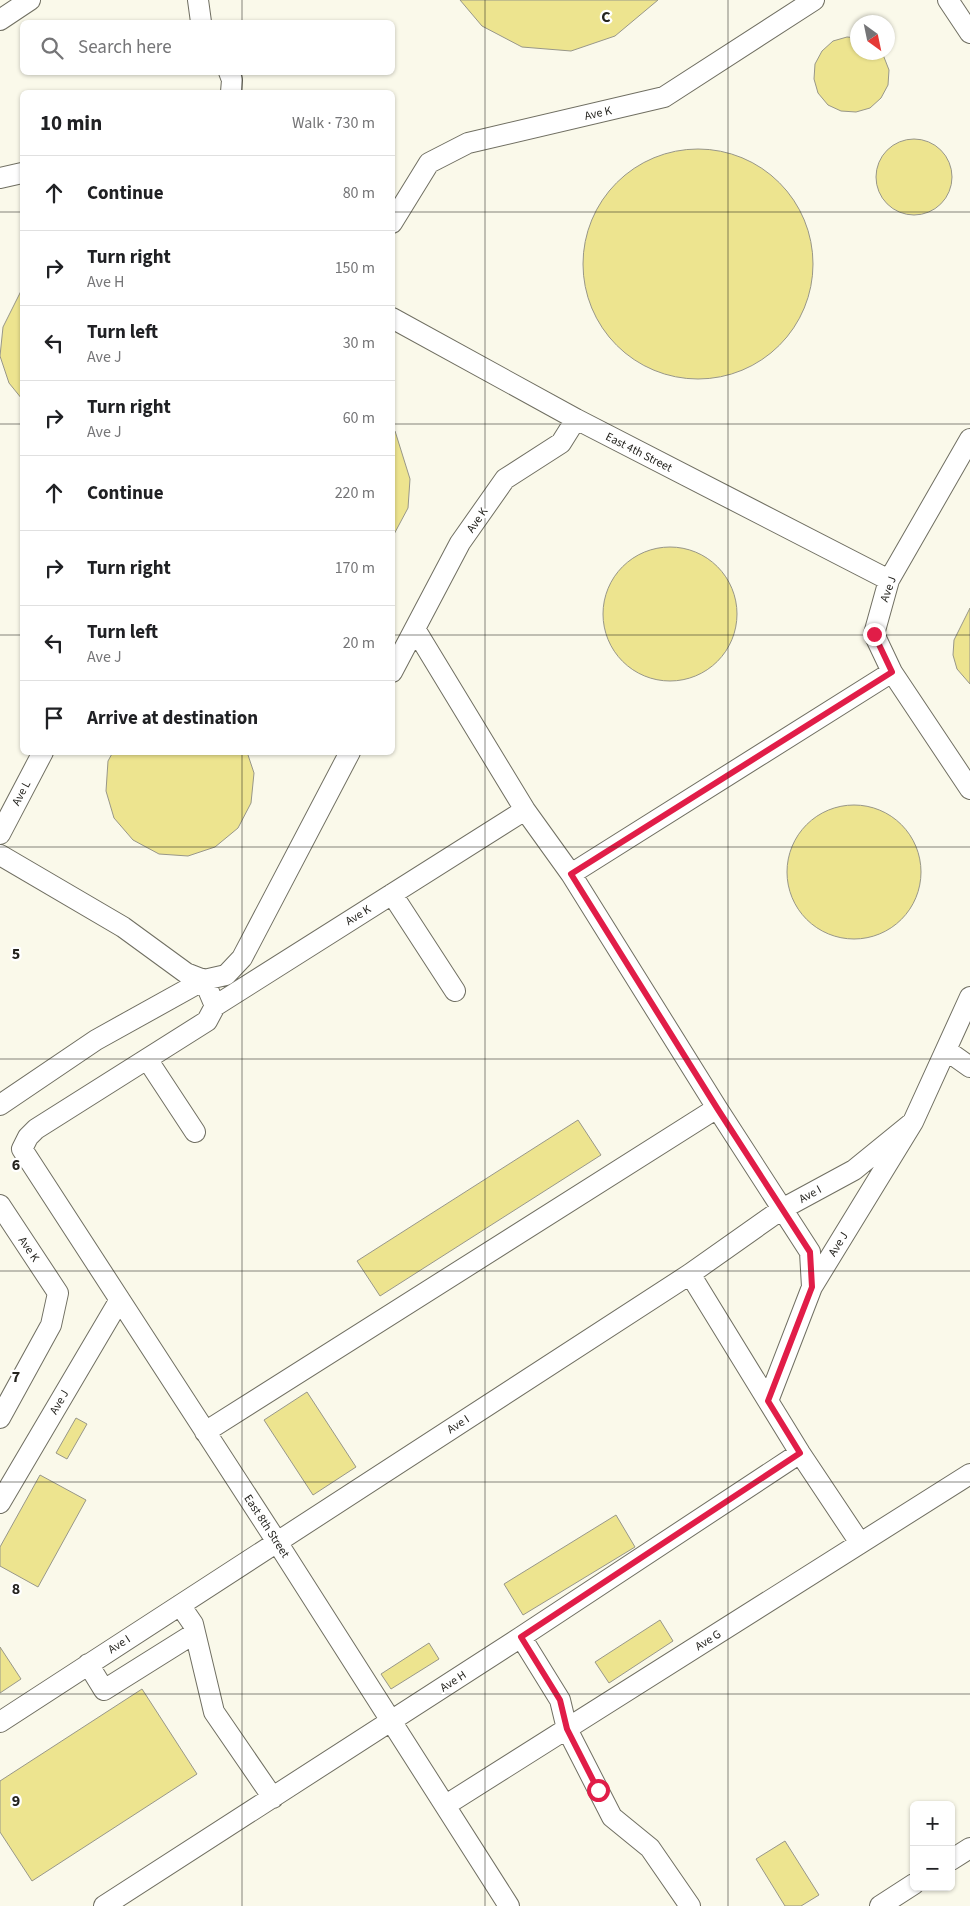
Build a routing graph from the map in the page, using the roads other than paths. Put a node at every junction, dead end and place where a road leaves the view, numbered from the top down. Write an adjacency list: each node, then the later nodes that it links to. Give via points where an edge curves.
1 (30, 0): 5 (street)
2 (198, 0): 6 (street)
3 (814, 0): 12 (street, Ave K, via 664,97 468,143 429,163)
4 (948, 0): 7 (street)
5 (0, 20)
6 (201, 20)
7 (970, 33)
8 (230, 75): 9 (street)
9 (231, 90)
10 (20, 173): 11 (street)
11 (0, 178)
12 (395, 218)
13 (395, 320): 14 (street, East 4th Street)
14 (576, 419): 16 (street, East 4th Street); 17 (street, Ave K, via 561,442 505,479 460,543)
15 (970, 439): 16 (street, Ave J)
16 (889, 580): 19 (street, Ave J, via 874,634)
17 (415, 629): 18 (street, Ave K); 23 (street)
18 (395, 666)
19 (892, 672): 22 (street, Ave J); 26 (street)
20 (41, 755): 24 (street, Ave L)
21 (348, 755): 28 (street, via 242,958 226,975)
22 (970, 789)
23 (525, 810): 26 (street); 27 (street, Ave K)
24 (0, 834)
25 (0, 856): 28 (street, via 123,927 186,974)
26 (571, 874): 36 (street)
27 (392, 894): 29 (street); 31 (street, Ave K)
28 (204, 980): 31 (street); 35 (street, via 96,1040)
29 (455, 991)
30 (970, 997): 32 (street, Ave J)
31 (214, 1006): 33 (street, via 207,1021)
32 (946, 1050): 34 (street); 37 (street, Ave J)
33 (147, 1059): 38 (street); 43 (street, East 8th Street, via 36,1129 28,1136 22,1149)
34 (970, 1067)
35 (0, 1105)
36 (717, 1108): 40 (street); 46 (street)
37 (913, 1122): 40 (street, Ave I, via 854,1170); 42 (street, Ave J)
38 (195, 1132)
39 (0, 1205): 45 (street, Ave K, via 58,1293 51,1325)
40 (782, 1209): 41 (street, Ave I); 42 (street, via 810,1252)
41 (690, 1274): 44 (street); 50 (street, Ave I)
42 (812, 1287): 44 (street, Ave J)
43 (118, 1301): 46 (street, East 8th Street); 49 (street, Ave J)
44 (768, 1401): 47 (street)
45 (0, 1418)
46 (206, 1432): 50 (street, East 8th Street)
47 (800, 1453): 51 (street); 54 (street, Ave H)
48 (970, 1474): 51 (street, Ave G)
49 (0, 1503)
50 (277, 1542): 52 (street, Ave I); 57 (street, East 8th Street)
51 (860, 1543): 58 (street, Ave G)
52 (180, 1604): 53 (street); 55 (street, Ave I)
53 (195, 1633): 55 (street, via 104,1690); 59 (street, via 214,1712)
54 (521, 1637): 57 (street, Ave H); 58 (street, via 560,1700)
55 (88, 1664): 56 (street, Ave I)
56 (0, 1722)
57 (391, 1722): 59 (street, Ave H); 60 (street, East 8th Street)
58 (567, 1729): 60 (street, Ave G); 66 (street, via 612,1818 650,1848)
59 (272, 1798): 64 (street, Ave H)
60 (446, 1805): 65 (street, East 8th Street)
61 (970, 1848): 62 (street)
62 (955, 1857)
63 (910, 1887): 67 (street)
64 (114, 1903)
65 (509, 1906)
66 (690, 1906)
67 (880, 1906)

